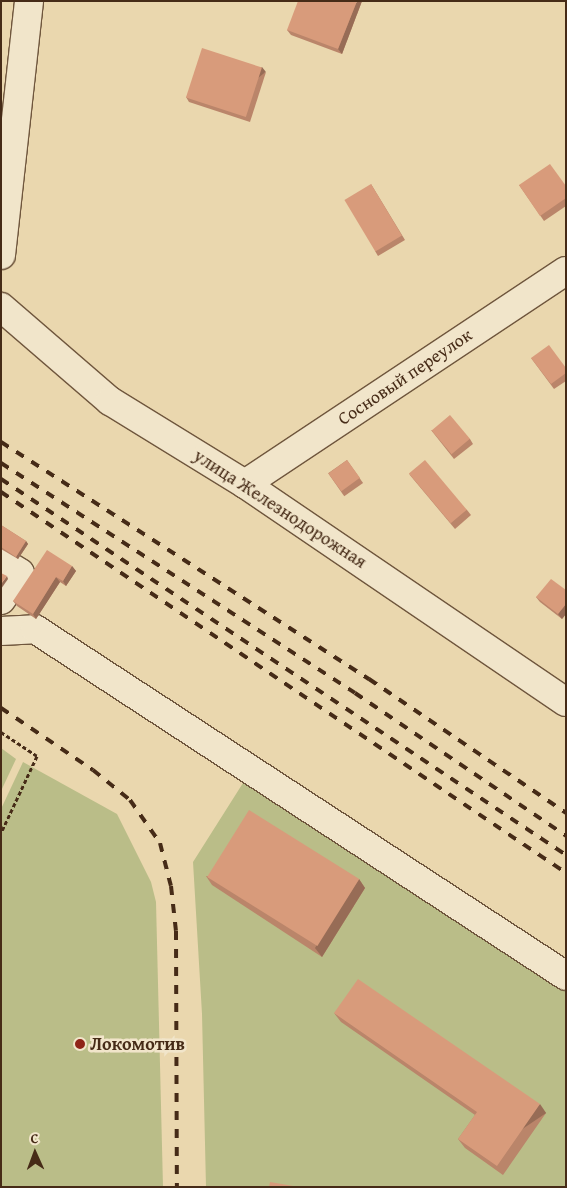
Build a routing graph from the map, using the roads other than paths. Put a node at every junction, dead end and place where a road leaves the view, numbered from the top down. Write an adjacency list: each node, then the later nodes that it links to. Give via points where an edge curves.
1 (29, 1): 2 (street)
2 (1, 255)
3 (566, 271): 5 (street, Сосновый переулок)
4 (1, 307): 5 (street, улица Железнодорожная, via 110,401)
5 (245, 484): 9 (street, улица Железнодорожная)
6 (1, 561): 7 (street, via 20,573)
7 (1, 600)
8 (1, 631): 10 (street, via 35,629)
9 (566, 702)
10 (566, 976)

